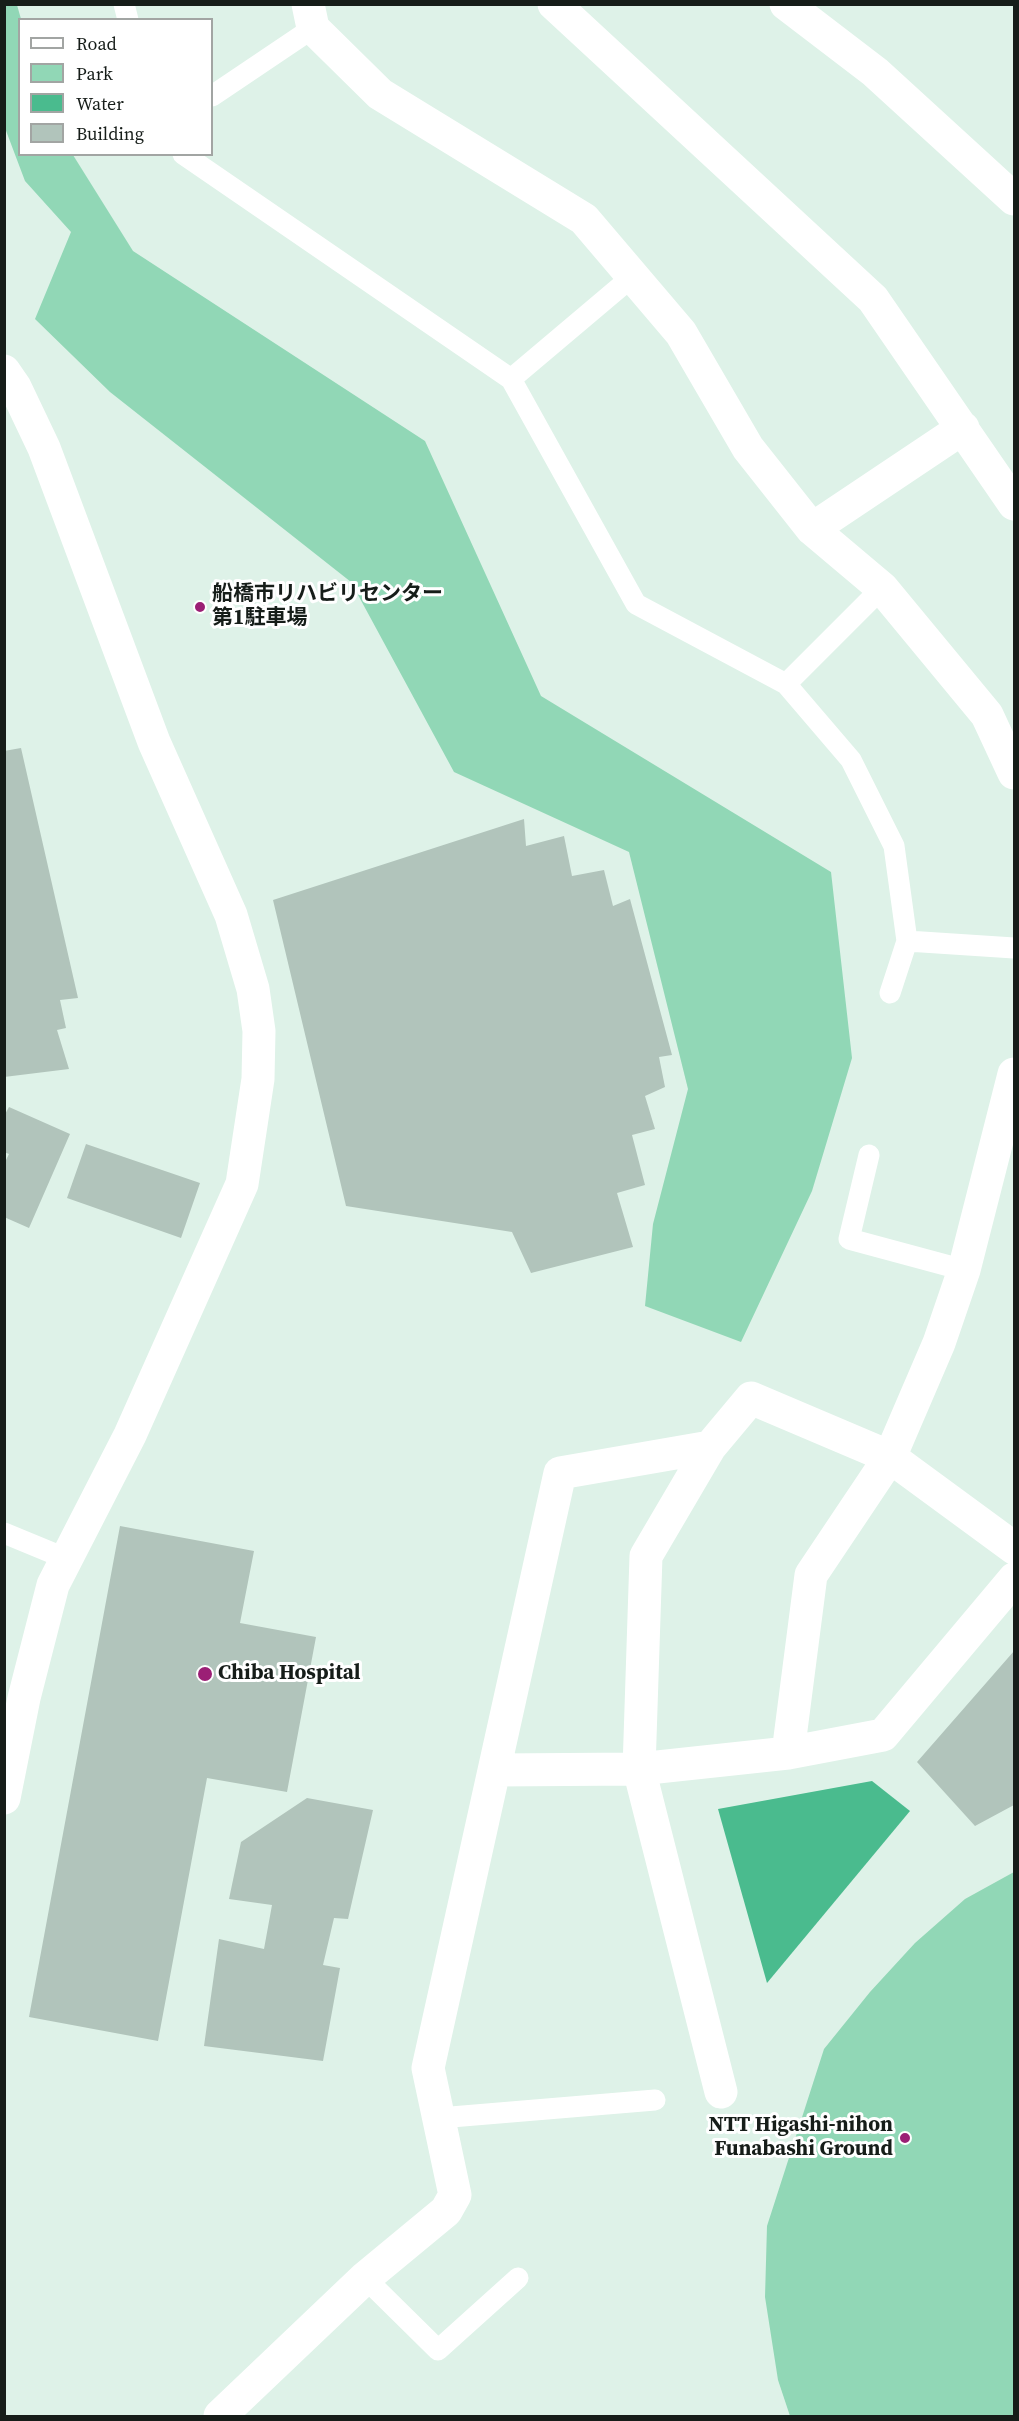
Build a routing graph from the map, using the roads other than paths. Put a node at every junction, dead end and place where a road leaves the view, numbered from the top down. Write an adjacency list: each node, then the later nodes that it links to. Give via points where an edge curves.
1 (554, 4): 10 (street, via 873,299)
2 (786, 4): 6 (street, via 875,72)
3 (310, 16): 4 (lane); 7 (street, via 380,94 584,219)
4 (213, 95)
5 (186, 156): 9 (lane)
6 (1014, 199)
7 (633, 276): 9 (lane); 12 (street, via 681,333 748,448)
8 (4, 371): 26 (street, via 44,448 154,742 231,915 253,989 259,1030 258,1079 242,1184 130,1434)
9 (511, 379): 14 (lane, via 636,604)
10 (963, 428): 11 (street); 12 (street)
11 (1014, 504)
12 (812, 529): 13 (street)
13 (882, 588): 14 (lane); 15 (street, via 987,715)
14 (786, 684): 16 (lane, via 851,760 894,846)
15 (1014, 773)
16 (907, 941): 17 (lane); 18 (lane)
17 (1014, 948)
18 (890, 993)
19 (1014, 1074): 21 (street)
20 (869, 1155): 21 (lane, via 849,1239)
21 (964, 1270): 23 (street, via 939,1343)
22 (710, 1447): 23 (street, via 751,1398); 29 (street, via 646,1556); 30 (street, via 560,1473)
23 (890, 1457): 25 (street); 28 (street, via 811,1575)
24 (4, 1533): 26 (lane)
25 (1014, 1548)
26 (67, 1559): 31 (street, via 53,1585)
27 (1014, 1579): 28 (street, via 883,1735)
28 (788, 1753): 29 (street)
29 (639, 1769): 30 (street); 32 (street)
30 (495, 1770): 34 (street, via 428,2068)
31 (4, 1798)
32 (721, 2092)
33 (655, 2100): 34 (lane)
34 (439, 2118): 35 (street, via 455,2195 446,2211)
35 (365, 2278): 36 (lane, via 438,2350); 37 (street)
36 (518, 2278)
37 (220, 2416)

